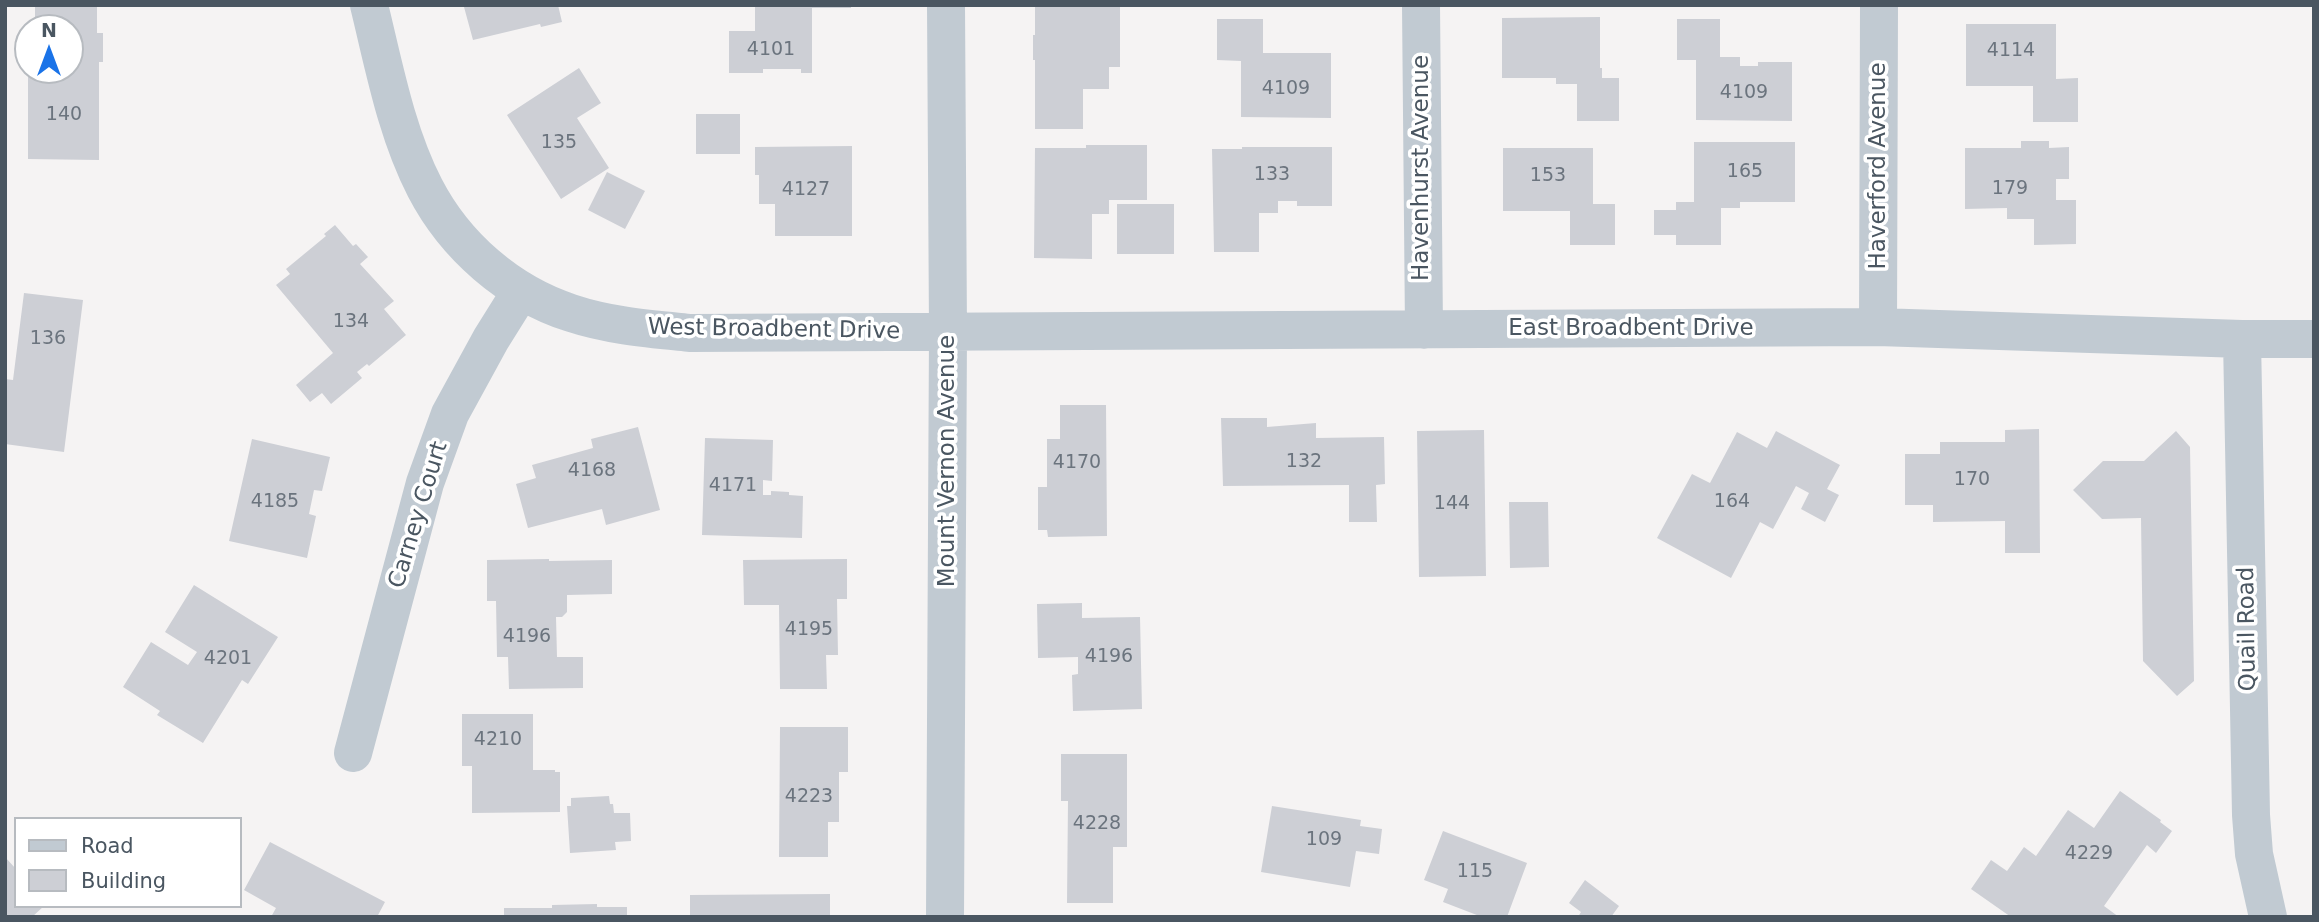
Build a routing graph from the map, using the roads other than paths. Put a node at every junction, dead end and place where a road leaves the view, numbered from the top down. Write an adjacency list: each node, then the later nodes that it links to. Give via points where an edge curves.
1 (369, 5): 5 (street, West Broadbent Drive, via 390,92 425,189 482,262)
2 (946, 5): 8 (street, Mount Vernon Avenue)
3 (1421, 5): 7 (street, Havenhurst Avenue)
4 (1879, 5): 6 (street, Haverford Avenue)
5 (521, 291): 8 (street, West Broadbent Drive, via 569,313 619,326 691,334); 11 (street, Carney Court, via 450,414 422,496)
6 (1878, 327): 7 (street, East Broadbent Drive); 9 (street, East Broadbent Drive)
7 (1423, 330): 8 (street, East Broadbent Drive)
8 (948, 332): 12 (street, Mount Vernon Avenue)
9 (2242, 339): 10 (street, East Broadbent Drive); 13 (street, Quail Road, via 2251,815)
10 (2314, 339)
11 (353, 753)
12 (945, 917)
13 (2268, 917)

